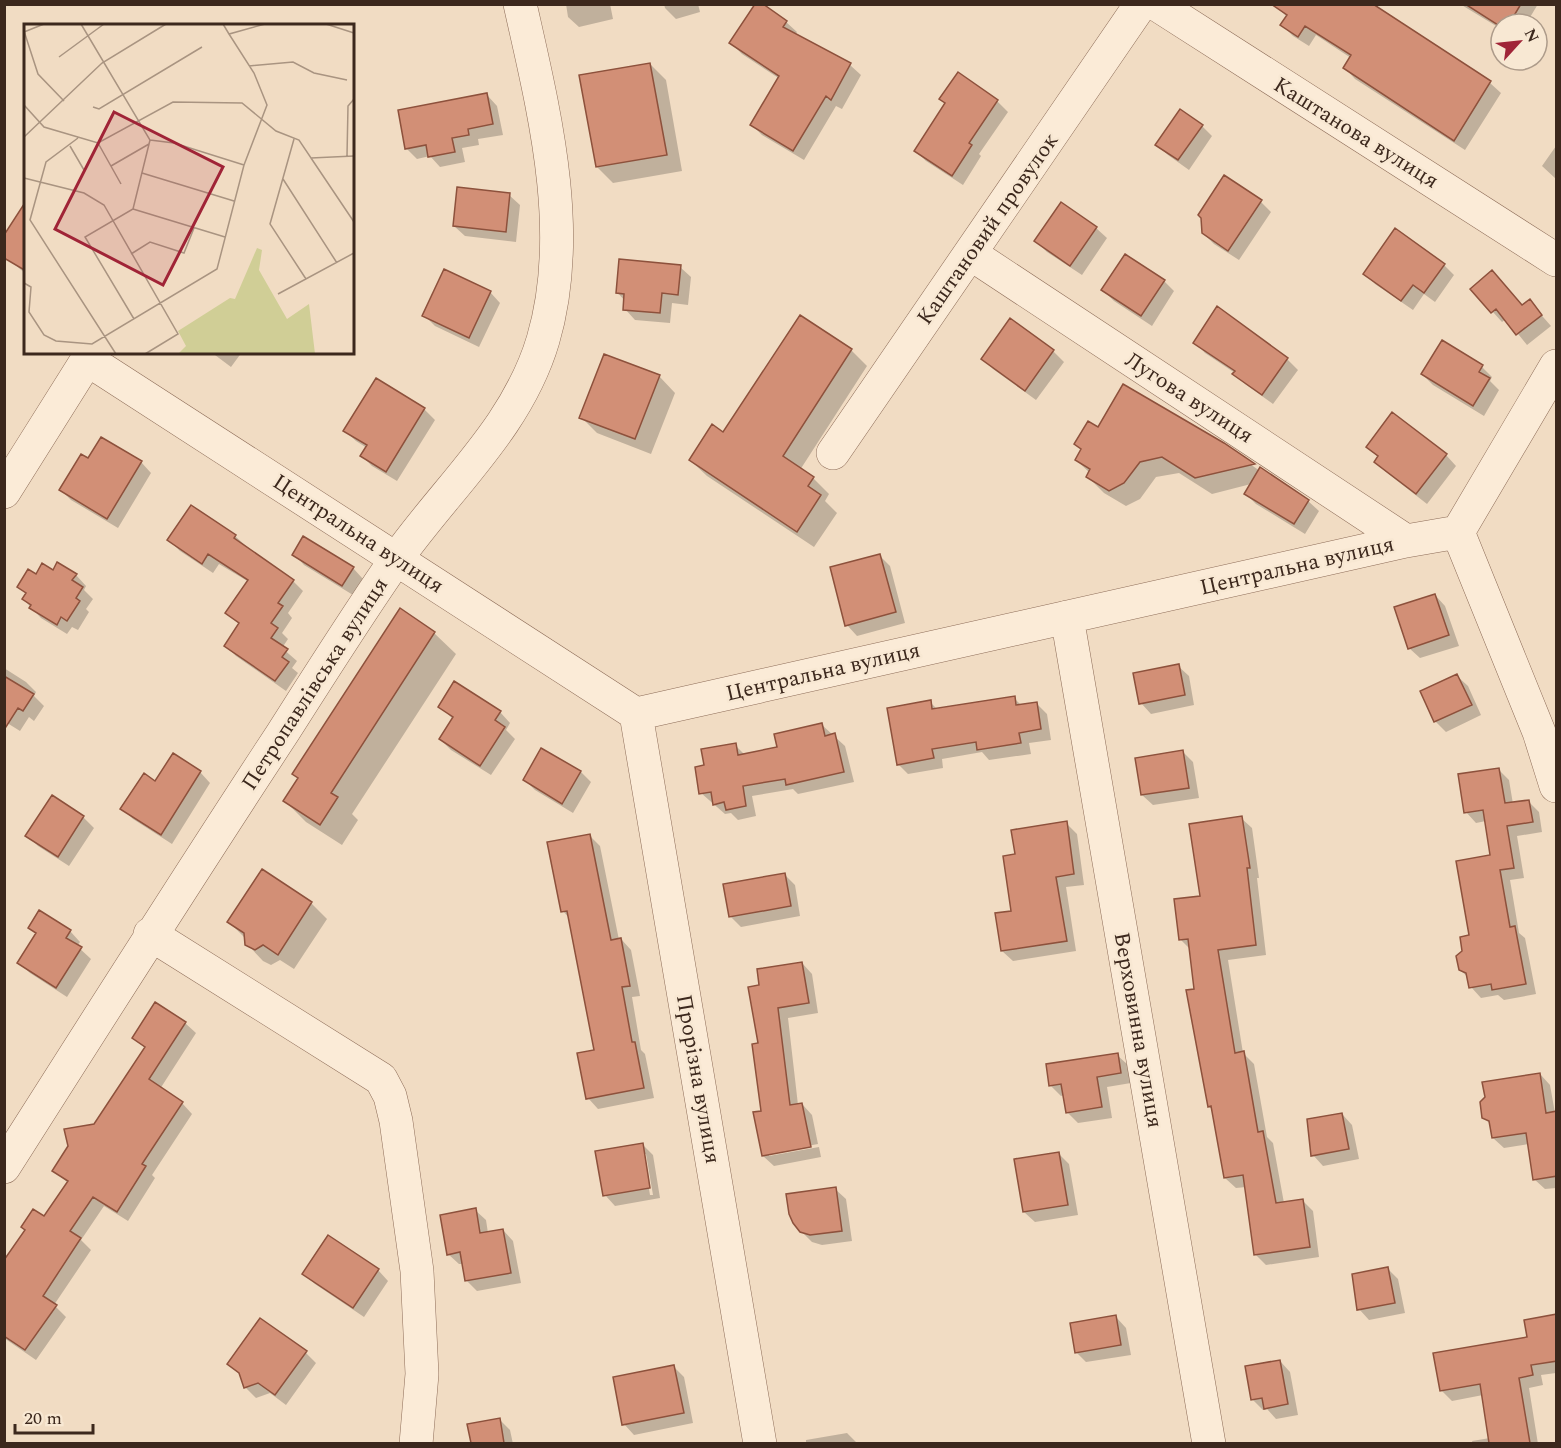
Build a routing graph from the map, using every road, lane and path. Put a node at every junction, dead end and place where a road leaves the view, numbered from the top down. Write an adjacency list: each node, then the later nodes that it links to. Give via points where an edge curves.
1 (520, 4): 12 (street, Петропавлівська вулиця, via 546,119 555,200 555,277 543,340 522,391 489,444)
2 (1142, 4): 4 (street, Каштановий провулок)
3 (1156, 4): 5 (street, Каштанова вулиця)
4 (971, 254): 8 (street, Каштановий провулок); 11 (street, Лугова вулиця)
5 (1557, 260)
6 (90, 356): 9 (street); 12 (street, Центральна вулиця)
7 (1557, 366): 10 (street)
8 (833, 453)
9 (4, 492)
10 (1458, 532): 11 (street, Центральна вулиця); 15 (street)
11 (1406, 542): 13 (street, Центральна вулиця)
12 (396, 559): 14 (street, Центральна вулиця); 16 (street, Петропавлівська вулиця)
13 (1067, 617): 14 (street, Центральна вулиця); 20 (street, Верховинна вулиця)
14 (636, 714): 19 (street, Прорізна вулиця)
15 (1557, 786)
16 (150, 934): 17 (street, Петропавлівська вулиця); 18 (street, via 381,1079 386,1087 396,1121 417,1271 422,1374)
17 (4, 1167)
18 (416, 1443)
19 (760, 1443)
20 (1209, 1443)

